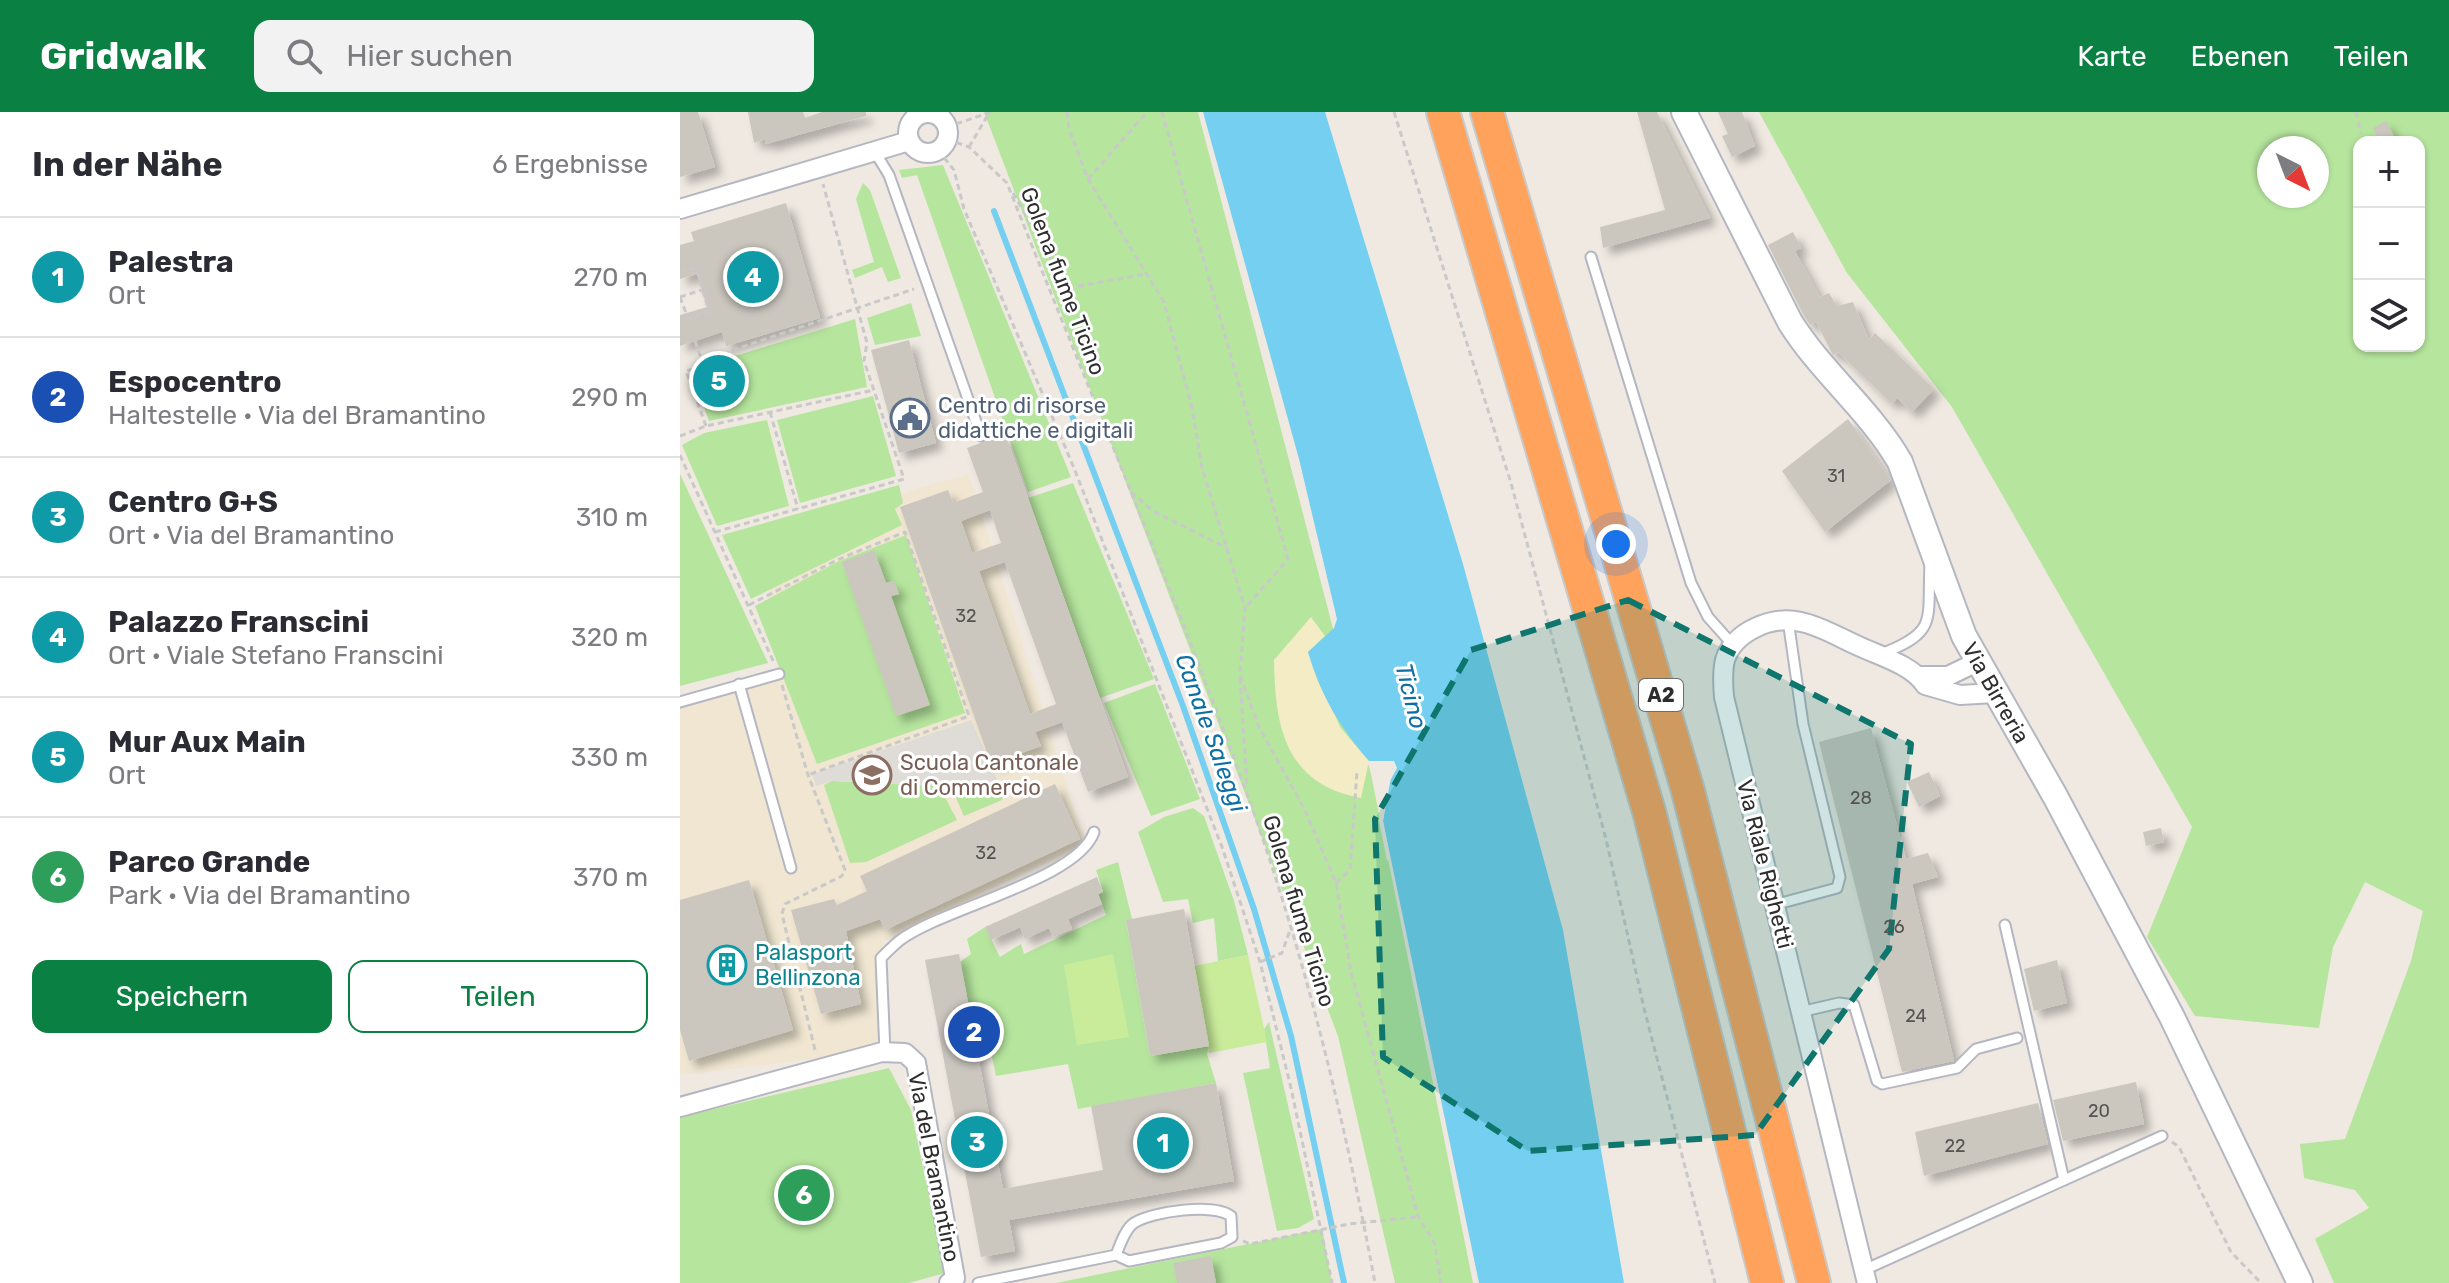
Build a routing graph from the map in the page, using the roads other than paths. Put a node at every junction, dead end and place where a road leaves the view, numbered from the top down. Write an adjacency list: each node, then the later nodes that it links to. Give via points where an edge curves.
1 (1443, 112): 34 (highway, A2, via 1646,800)
2 (1487, 112): 35 (highway, A2, via 1684,776)
3 (1684, 112): 10 (street, Via Birreria, via 1795,329 1896,455)
4 (943, 126): 5 (street, via 919,151); 5 (street, via 927,113 915,118)
5 (909, 141): 6 (street)
6 (875, 152): 7 (street); 9 (lane, via 889,175)
7 (680, 209)
8 (1591, 257): 12 (lane, via 1691,583 1708,617)
9 (981, 436)
10 (1930, 547): 13 (lane, via 1925,628 1912,642); 14 (street, Via Birreria)
11 (1788, 620): 12 (street, via 1762,625); 13 (street, via 1805,622); 22 (lane, via 1803,724 1840,877 1837,888)
12 (1733, 645): 22 (street, Via Riale Righetti, via 1723,668 1724,697)
13 (1878, 655): 16 (street)
14 (1977, 662): 16 (street, via 1948,676); 18 (street, Via Birreria)
15 (779, 674): 17 (lane)
16 (1919, 676): 18 (street, via 1925,685 1960,695)
17 (739, 684): 19 (lane); 21 (lane)
18 (1995, 693): 36 (street, Via Birreria, via 2172,1017)
19 (680, 702)
20 (1094, 832): 26 (lane, via 1090,846 1062,866 932,923 900,940 881,958)
21 (791, 868)
22 (1774, 905): 24 (street, Via Riale Righetti)
23 (2005, 925): 29 (lane)
24 (1800, 1012): 25 (lane, via 1854,1005 1882,1084 1957,1068 1976,1049); 31 (street, Via Riale Righetti)
25 (2017, 1038)
26 (885, 1052): 27 (street, Via del Bramantino); 32 (street, Via del Bramantino, via 905,1053 916,1063)
27 (680, 1107)
28 (2162, 1136): 29 (lane)
29 (2064, 1180): 31 (lane)
30 (1116, 1255): 30 (lane, via 1129,1261 1221,1243 1232,1237 1231,1216 1208,1208 1146,1217 1132,1224); 33 (lane)
31 (1866, 1276)
32 (952, 1281): 33 (lane)
33 (976, 1283)
34 (1767, 1283)
35 (1814, 1283)
36 (2300, 1283)

